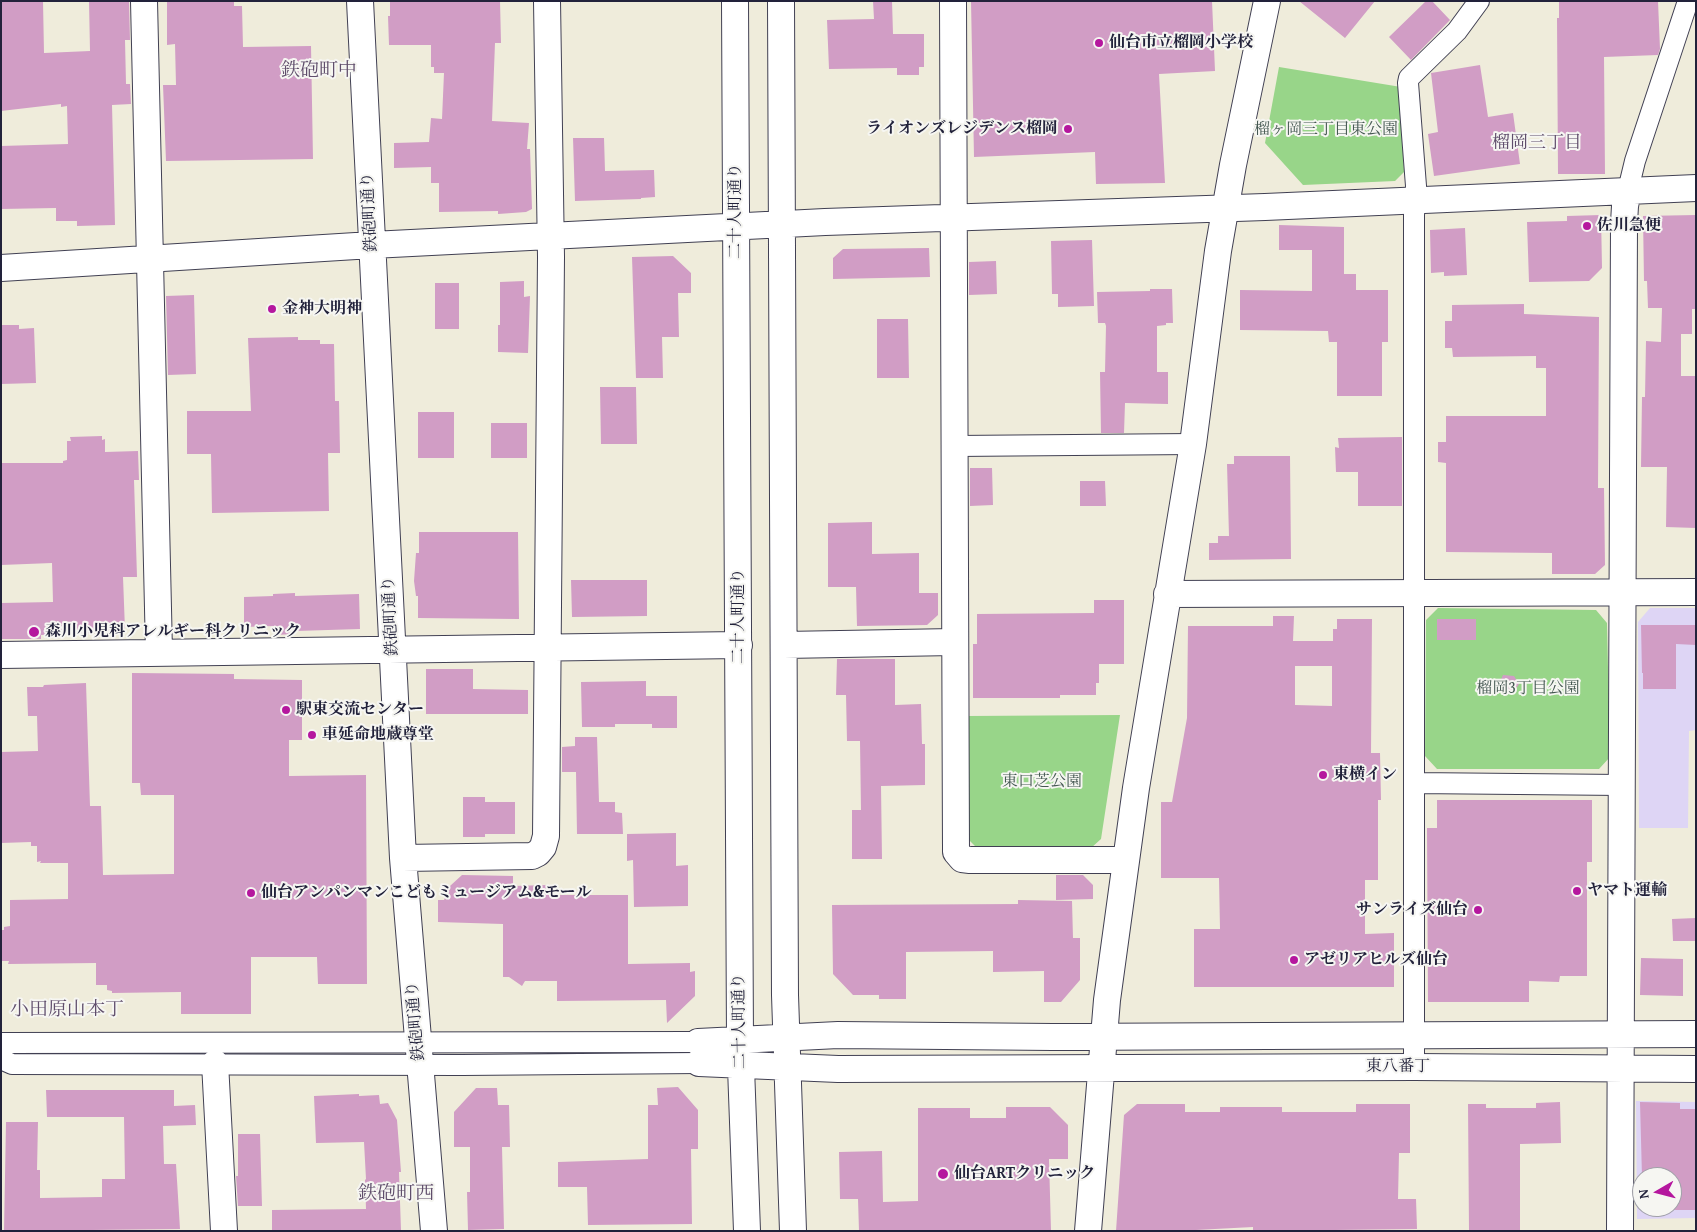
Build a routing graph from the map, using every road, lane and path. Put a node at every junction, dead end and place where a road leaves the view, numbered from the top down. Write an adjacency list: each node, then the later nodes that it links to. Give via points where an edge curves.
1 (144, 1): 19 (street)
2 (360, 1): 18 (street, 鉄砲町通り)
3 (547, 1): 17 (street)
4 (735, 1): 16 (street, 二十人町通り)
5 (781, 1): 15 (street)
6 (953, 1): 14 (street)
7 (1267, 1): 13 (street)
8 (1479, 1): 12 (street, via 1457,31 1409,78)
9 (1688, 1): 11 (street)
10 (1696, 188): 11 (street)
11 (1628, 190): 12 (street); 23 (street, via 1624,223)
12 (1415, 200): 13 (street); 25 (street)
13 (1226, 208): 14 (street); 21 (street)
14 (954, 217): 15 (street); 22 (street)
15 (783, 224): 16 (street); 28 (street)
16 (736, 226): 17 (street); 29 (street, 二十人町通り)
17 (551, 237): 18 (street); 30 (street)
18 (372, 245): 19 (street); 31 (street, 鉄砲町通り)
19 (150, 258): 20 (street); 32 (street)
20 (1, 268)
21 (1193, 444): 22 (street); 26 (street)
22 (955, 446): 27 (street)
23 (1623, 592): 24 (street); 25 (street); 35 (street)
24 (1696, 592)
25 (1414, 593): 26 (street); 34 (street)
26 (1167, 594): 37 (street)
27 (954, 642): 28 (street); 37 (street, via 956,852 962,859 970,860)
28 (784, 645): 42 (street)
29 (739, 646): 30 (street); 44 (street, 二十人町通り)
30 (548, 648): 31 (street); 36 (street, via 544,847 532,856)
31 (393, 650): 32 (street); 36 (street, 鉄砲町通り)
32 (159, 652): 33 (street)
33 (1, 655)
34 (1414, 783): 35 (street); 40 (street)
35 (1622, 785): 38 (street)
36 (403, 858): 46 (street, 鉄砲町通り)
37 (1126, 860): 41 (street)
38 (1620, 1034): 39 (street, 東八番丁); 40 (street, 東八番丁); 52 (street)
39 (1696, 1034)
40 (1415, 1036): 41 (street, 東八番丁); 50 (street)
41 (1104, 1037): 42 (street, 東八番丁); 51 (street)
42 (786, 1038): 44 (street, 東八番丁); 49 (street)
43 (1, 1043): 46 (street)
44 (740, 1052): 45 (street); 49 (street, 東八番丁); 56 (street, 二十人町通り)
45 (699, 1053): 46 (street)
46 (419, 1054): 48 (street); 55 (street, 鉄砲町通り)
47 (1, 1059): 48 (street, via 12,1064)
48 (215, 1063): 54 (street)
49 (787, 1067): 51 (street, 東八番丁); 57 (street)
50 (1414, 1067): 51 (street, 東八番丁); 52 (street, 東八番丁)
51 (1100, 1068): 58 (street)
52 (1621, 1068): 53 (street, 東八番丁); 59 (street)
53 (1696, 1069)
54 (224, 1231)
55 (434, 1231)
56 (747, 1231)
57 (793, 1231)
58 (1088, 1231)
59 (1620, 1231)

